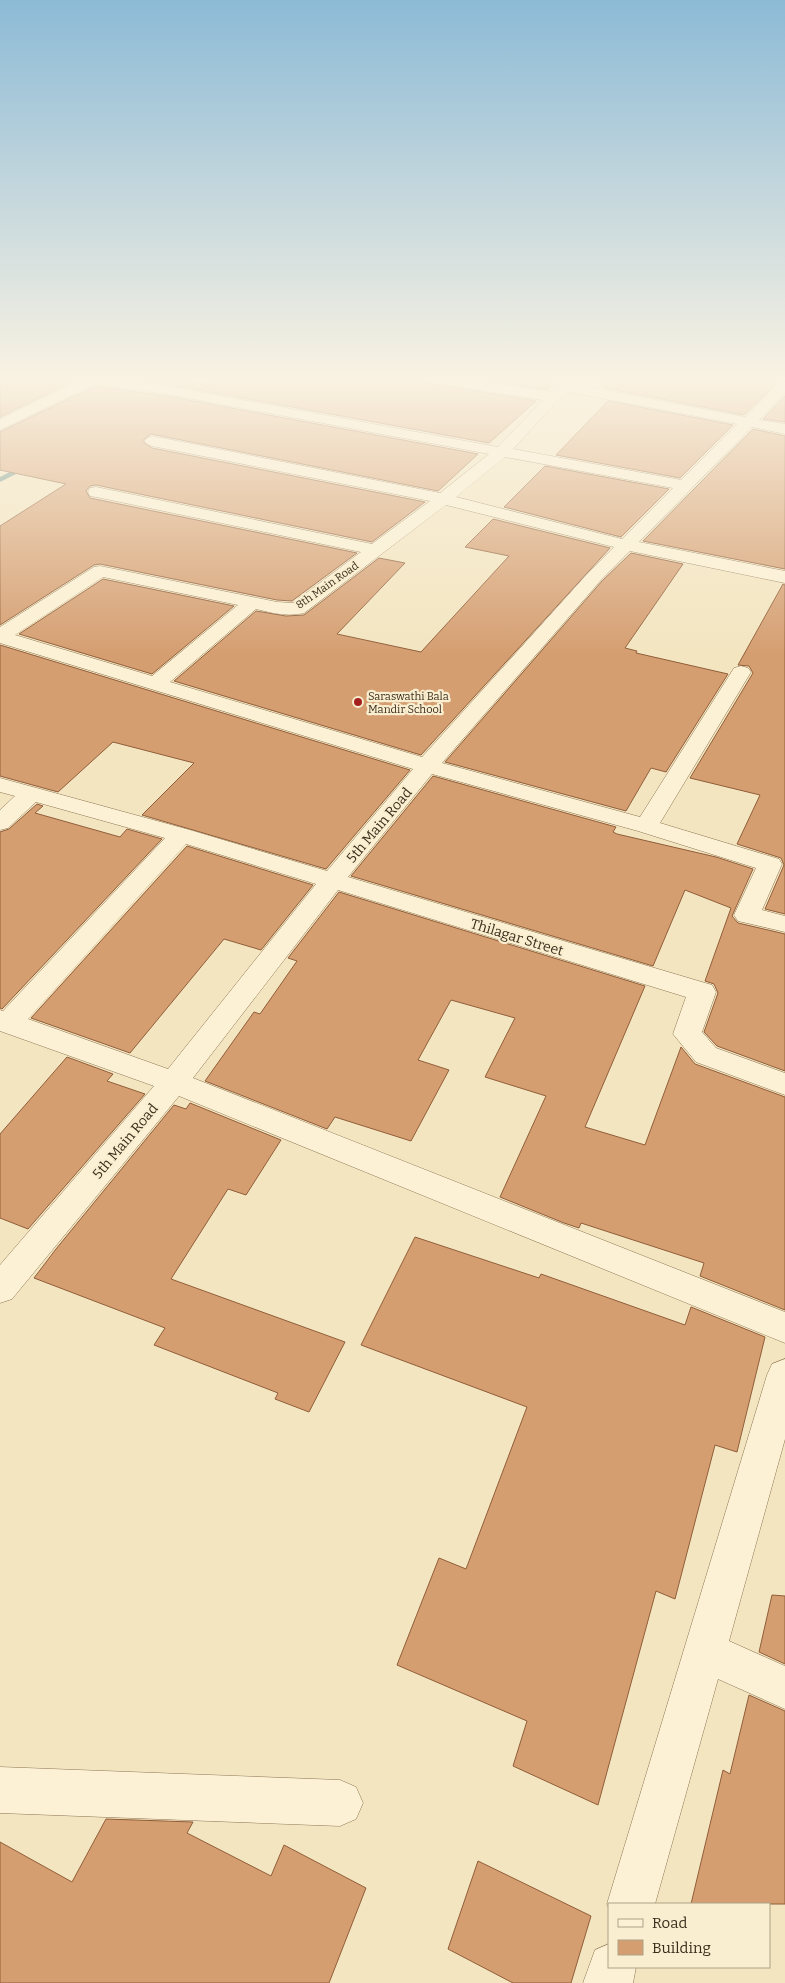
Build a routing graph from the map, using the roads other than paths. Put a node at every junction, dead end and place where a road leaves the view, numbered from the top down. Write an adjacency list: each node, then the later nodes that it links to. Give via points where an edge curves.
1 (298, 470): 7 (street)
2 (481, 470): 7 (street, 8th Main Road)
3 (597, 470): 5 (street)
4 (702, 470): 5 (street, 5th Main Road)
5 (686, 486): 8 (street, 5th Main Road)
6 (96, 492): 9 (street)
7 (444, 499): 8 (street); 9 (street, 8th Main Road)
8 (626, 545): 10 (street); 15 (street, 5th Main Road)
9 (376, 550): 11 (street, 8th Main Road, via 297,609)
10 (785, 578)
11 (252, 603): 12 (street, 8th Main Road, via 100,571); 14 (street)
12 (0, 637): 14 (street)
13 (741, 672): 19 (street)
14 (156, 683): 15 (street)
15 (428, 766): 19 (street); 21 (street, 5th Main Road)
16 (0, 785): 17 (street, Thilagar Street)
17 (32, 793): 18 (street); 20 (street, Thilagar Street)
18 (0, 823)
19 (646, 826): 22 (street, via 770,864 748,915)
20 (181, 835): 21 (street, Thilagar Street); 23 (street)
21 (331, 882): 24 (street, 5th Main Road); 25 (street, Thilagar Street, via 702,992 688,1034 706,1055)
22 (785, 924)
23 (4, 1021): 24 (street)
24 (174, 1082): 26 (street, 5th Main Road); 27 (street)
25 (785, 1084)
26 (0, 1289)
27 (785, 1328)
28 (785, 1375): 29 (street)
29 (704, 1651): 30 (street); 33 (street)
30 (785, 1688)
31 (0, 1790): 32 (street)
32 (340, 1804)
33 (631, 1903)
34 (612, 1968): 35 (street)
35 (608, 1983)

